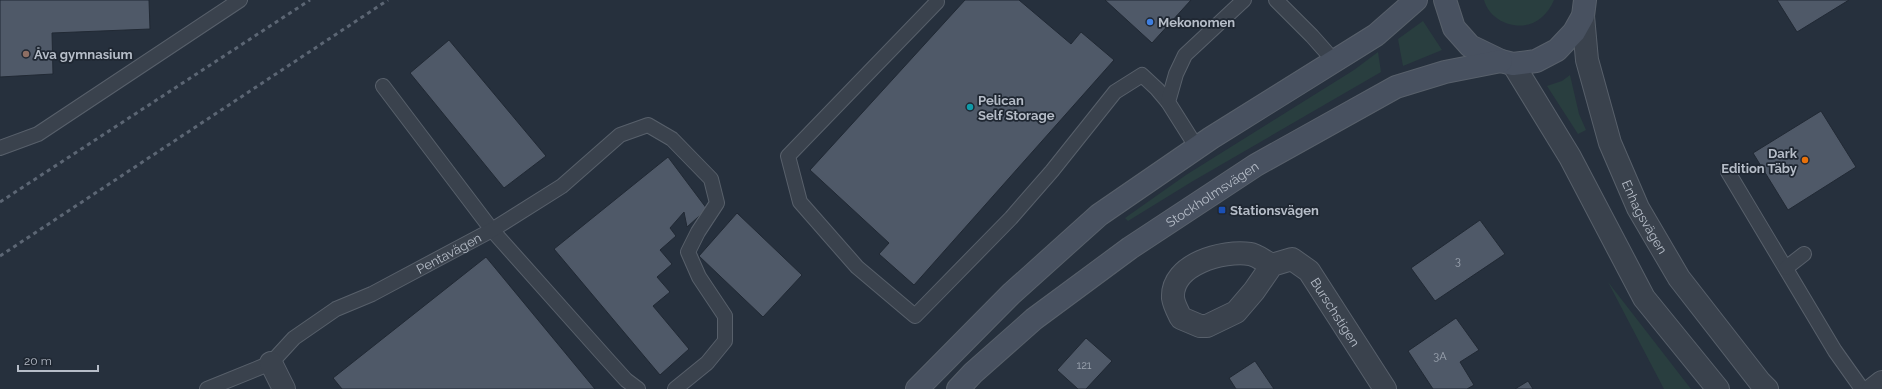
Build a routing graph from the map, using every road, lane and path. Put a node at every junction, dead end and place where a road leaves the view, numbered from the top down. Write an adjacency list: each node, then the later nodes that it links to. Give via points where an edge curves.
1 (240, 0): 12 (lane, via 38,134)
2 (1244, 0): 11 (lane, via 1186,55 1176,74)
3 (1276, 0): 8 (lane)
4 (1416, 0): 8 (main road, via 1376,35)
5 (1445, 0): 9 (main road, via 1454,28 1470,46)
6 (937, 2): 11 (lane, via 788,156 800,202 857,267 915,316 1011,218 1115,92 1142,75)
7 (1584, 8): 9 (main road, Stockholmsvägen, via 1574,32 1557,50 1536,61); 29 (street, Enhagsvägen, via 1587,60 1610,143 1638,208 1679,278)
8 (1335, 62): 13 (main road)
9 (1507, 63): 26 (main road, Stockholmsvägen, via 1445,72 1396,87 1256,165 1130,248 1034,320); 28 (street, via 1570,157 1644,298)
10 (383, 86): 15 (lane)
11 (1168, 102): 13 (lane)
12 (0, 148)
13 (1197, 148): 25 (main road, via 1099,216 1011,294)
14 (1728, 172): 18 (lane)
15 (492, 230): 19 (lane, Pentavägen, via 372,294 336,309 294,338); 23 (lane, via 626,380); 24 (lane, Pentavägen, via 562,186 620,135 648,125 672,139 711,180 717,203 688,252 699,277 725,316 725,341 707,363)
16 (1804, 254): 18 (lane)
17 (1272, 265): 27 (street, Burschstigen, via 1292,259 1309,271)
18 (1786, 268): 30 (lane, via 1835,351)
19 (271, 363): 21 (lane); 22 (street)
20 (1882, 382): 31 (street)
21 (208, 389)
22 (284, 389)
23 (638, 389)
24 (675, 389)
25 (917, 389)
26 (958, 389)
27 (1385, 389)
28 (1718, 389)
29 (1767, 389)
30 (1862, 389)
31 (1873, 389)

